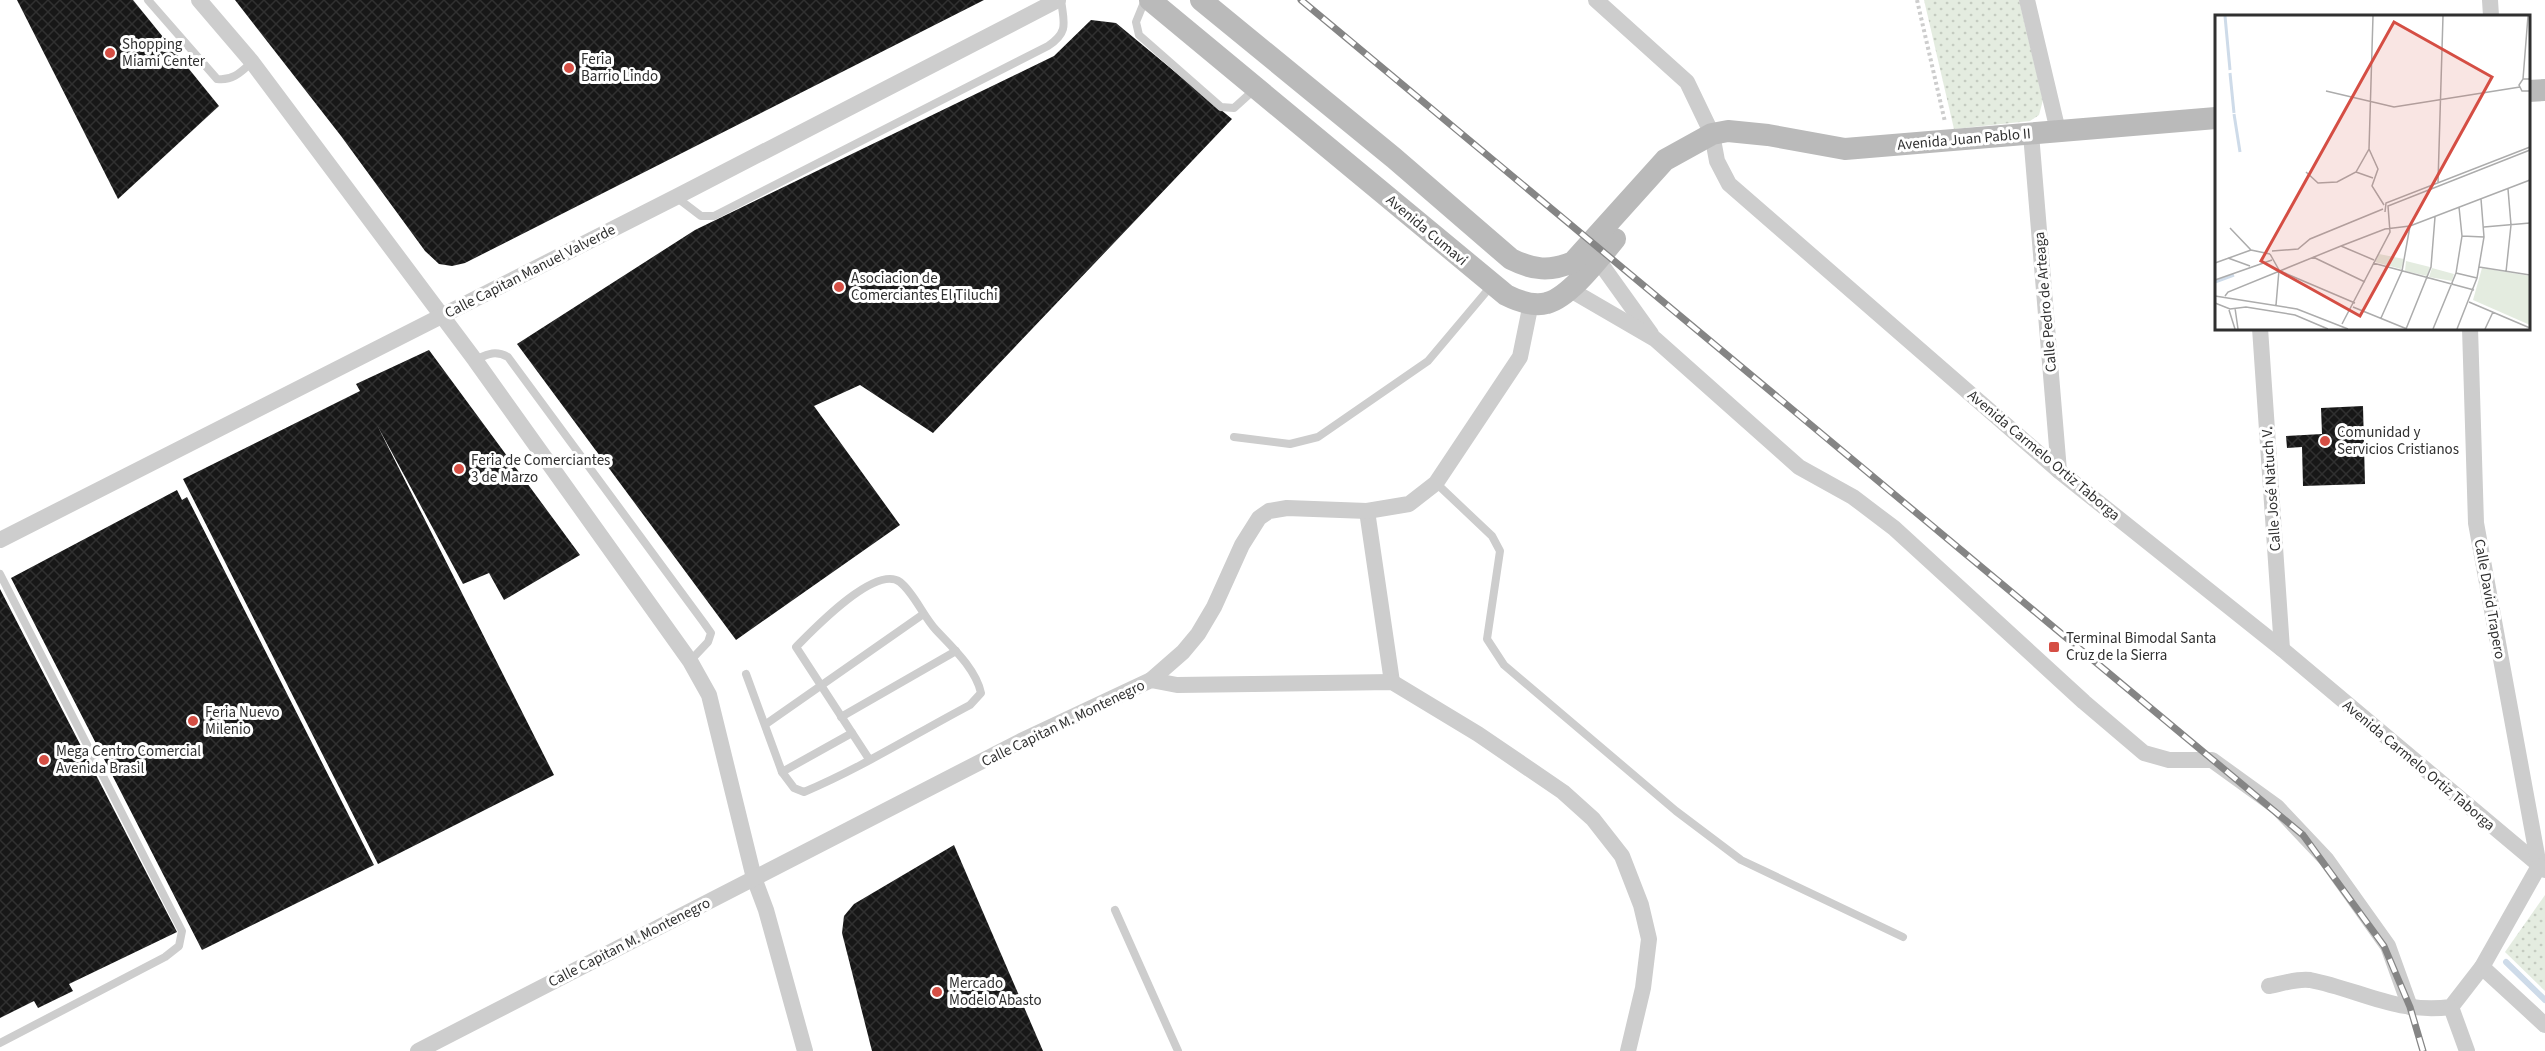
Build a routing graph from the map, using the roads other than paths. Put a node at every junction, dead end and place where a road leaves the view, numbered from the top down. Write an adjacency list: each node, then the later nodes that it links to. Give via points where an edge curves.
1 (148, 0): 11 (lane, via 217,79 234,77)
2 (199, 0): 11 (street)
3 (1059, 0): 22 (street, Calle Capitan Manuel Valverde); 22 (lane, via 1065,27 1060,38 1048,46 714,216 700,216)
4 (1145, 0): 12 (lane, via 1136,22 1139,35 1221,107 1234,108)
5 (1150, 0): 12 (street, Avenida Cumavi)
6 (1201, 0): 20 (street)
7 (1596, 0): 17 (street, Avenida Carmelo Ortiz Taborga, via 1687,82)
8 (2027, 0): 16 (street)
9 (2490, 0): 10 (street)
10 (2492, 15)
11 (252, 62): 27 (street)
12 (1256, 88): 21 (street, Avenida Cumavi)
13 (2545, 90): 14 (street)
14 (2530, 91)
15 (2215, 118): 16 (street, Avenida Juan Pablo II)
16 (2058, 132): 18 (street, Avenida Juan Pablo II)
17 (1712, 134): 18 (street, Avenida Juan Pablo II, via 1768,135 1845,149); 19 (street); 33 (street, Avenida Carmelo Ortiz Taborga, via 1717,161 1729,184)
18 (2031, 134): 33 (street, Calle Pedro de Arteaga)
19 (1690, 144): 20 (street, via 1665,160 1573,262 1544,270 1511,259); 23 (street, via 1676,170)
20 (1394, 158): 21 (street)
21 (1372, 185): 24 (street, Avenida Cumavi)
22 (676, 197): 27 (street, Calle Capitan Manuel Valverde)
23 (1598, 260): 25 (street); 30 (street)
24 (1492, 285): 26 (street, Avenida Cumavi, via 1506,295); 32 (lane, via 1428,361 1318,437 1290,444)
25 (1569, 289): 26 (street, via 1546,304); 30 (street)
26 (1531, 303): 34 (street, via 1520,357)
27 (440, 316): 31 (street); 36 (street, Calle Capitan Manuel Valverde)
28 (2260, 330): 39 (street, Calle José Natuch V.)
29 (2470, 330): 51 (street, Calle David Trapero, via 2476,523)
30 (1655, 339): 57 (street, via 1799,467 1853,497 1894,528 2144,753 2169,760 2212,760 2277,807 2326,859 2388,946)
31 (475, 360): 41 (street); 41 (lane, via 491,353 508,357 704,623 711,633 708,642)
32 (1234, 437)
33 (2059, 471): 39 (street, Avenida Carmelo Ortiz Taborga)
34 (1436, 483): 35 (street, via 1409,504); 54 (lane, via 1492,536 1500,551 1487,639 1504,665 1676,811 1741,860)
35 (1367, 510): 43 (street, via 1287,508 1269,511 1259,518 1198,634); 44 (street)
36 (0, 540)
37 (0, 574): 60 (lane, via 182,931 179,946 165,957)
38 (922, 615): 40 (lane); 45 (lane); 45 (lane, via 908,590 888,578 873,583 837,607 796,647)
39 (2282, 649): 51 (street, Avenida Carmelo Ortiz Taborga)
40 (956, 651): 46 (lane); 49 (lane, via 979,684 981,693 977,699)
41 (690, 661): 52 (street, via 708,694)
42 (746, 674): 47 (lane)
43 (1151, 680): 44 (street, Calle Capitan M. Montenegro, via 1177,685); 52 (street, Calle Capitan M. Montenegro, via 1021,741)
44 (1392, 682): 64 (street, via 1563,792 1593,819 1622,856 1649,939 1643,988)
45 (821, 686): 46 (lane); 47 (lane)
46 (841, 717): 48 (lane)
47 (766, 724): 50 (lane)
48 (852, 733): 49 (lane); 50 (lane)
49 (869, 759): 50 (lane, via 804,792 794,788)
50 (782, 772)
51 (2543, 866): 55 (street)
52 (754, 878): 61 (street, Calle Capitan M. Montenegro); 62 (street)
53 (1115, 910): 63 (lane)
54 (1903, 937)
55 (2482, 967): 58 (street); 59 (street)
56 (2269, 986): 57 (street, via 2308,979 2372,1000)
57 (2410, 1007): 58 (street)
58 (2451, 1007): 65 (street)
59 (2545, 1025)
60 (0, 1043)
61 (418, 1051)
62 (805, 1051)
63 (1178, 1051)
64 (1628, 1051)
65 (2468, 1051)

